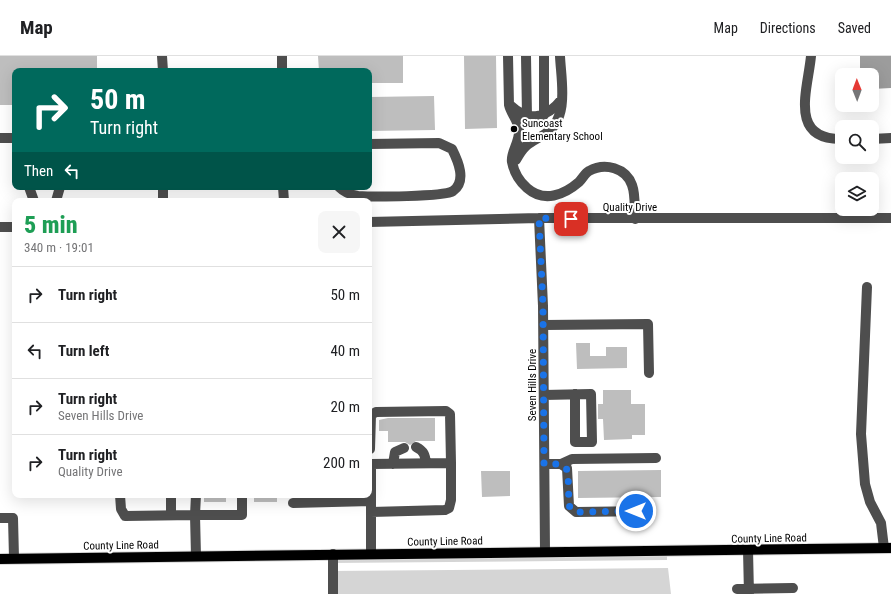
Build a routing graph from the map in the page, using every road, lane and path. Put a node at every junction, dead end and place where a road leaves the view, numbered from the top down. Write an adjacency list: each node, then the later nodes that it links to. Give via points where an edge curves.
1 (162, 56): 8 (street)
2 (282, 56): 9 (street)
3 (508, 56): 11 (street)
4 (526, 56): 13 (street)
5 (544, 56): 12 (street)
6 (560, 56): 10 (street)
7 (811, 56): 17 (street, via 804,99 805,114 808,122 819,134)
8 (162, 68)
9 (282, 68)
10 (562, 99): 12 (street); 20 (street, via 561,113 557,121 546,133 528,142 518,156)
11 (509, 105): 13 (street, via 518,113); 20 (street, via 519,129 519,141 512,157)
12 (544, 115): 13 (street)
13 (527, 116)
14 (0, 138): 15 (street)
15 (12, 138)
16 (891, 138): 18 (street)
17 (835, 139)
18 (879, 139)
19 (372, 144): 21 (street, via 439,143 452,149 461,173 458,184 453,191 439,195 359,196)
20 (515, 168): 24 (street, via 523,184 531,191 551,197 572,188 588,171 600,166 610,166 621,172 632,184)
21 (342, 190)
22 (539, 218): 24 (street, Quality Drive); 25 (street, Quality Drive); 29 (street, Seven Hills Drive)
23 (891, 218): 24 (street, Quality Drive)
24 (635, 219)
25 (372, 222)
26 (0, 227): 27 (street)
27 (12, 227)
28 (867, 287): 55 (street, via 861,434 865,484 870,502 881,523)
29 (544, 325): 30 (street, via 648,324); 32 (street, Seven Hills Drive)
30 (649, 373)
31 (575, 394): 31 (street, via 575,442 592,442 591,394); 32 (street)
32 (544, 395): 41 (street, Seven Hills Drive)
33 (372, 414): 38 (street, via 376,412 446,411 450,414)
34 (416, 447): 37 (street, via 425,454)
35 (404, 448): 40 (street, via 394,452)
36 (656, 458): 42 (street, via 572,459)
37 (426, 463): 38 (street); 40 (street)
38 (451, 463): 51 (street, via 449,508)
39 (372, 464): 40 (street)
40 (393, 464)
41 (544, 464): 42 (street); 57 (street, Seven Hills Drive)
42 (561, 464): 50 (street, via 568,472 569,506 576,512)
43 (120, 498): 52 (street, via 121,509 125,516)
44 (170, 498): 52 (street)
45 (196, 498): 53 (street)
46 (242, 498): 53 (street, via 242,515)
47 (348, 499): 48 (street); 49 (street)
48 (371, 501): 51 (street)
49 (293, 504)
50 (650, 511)
51 (371, 512): 59 (street)
52 (171, 515): 53 (street)
53 (195, 515): 60 (street)
54 (0, 518): 62 (street, via 13,518)
55 (887, 548): 56 (main road, County Line Road)
56 (748, 550): 57 (main road, County Line Road); 65 (street)
57 (545, 552): 59 (main road, County Line Road)
58 (333, 554): 59 (main road, County Line Road); 60 (main road, County Line Road); 66 (street)
59 (371, 554)
60 (196, 556): 62 (main road, County Line Road)
61 (0, 558): 62 (main road, County Line Road)
62 (14, 558)
63 (793, 588): 65 (street)
64 (737, 589): 65 (street)
65 (749, 591)
66 (333, 594)

